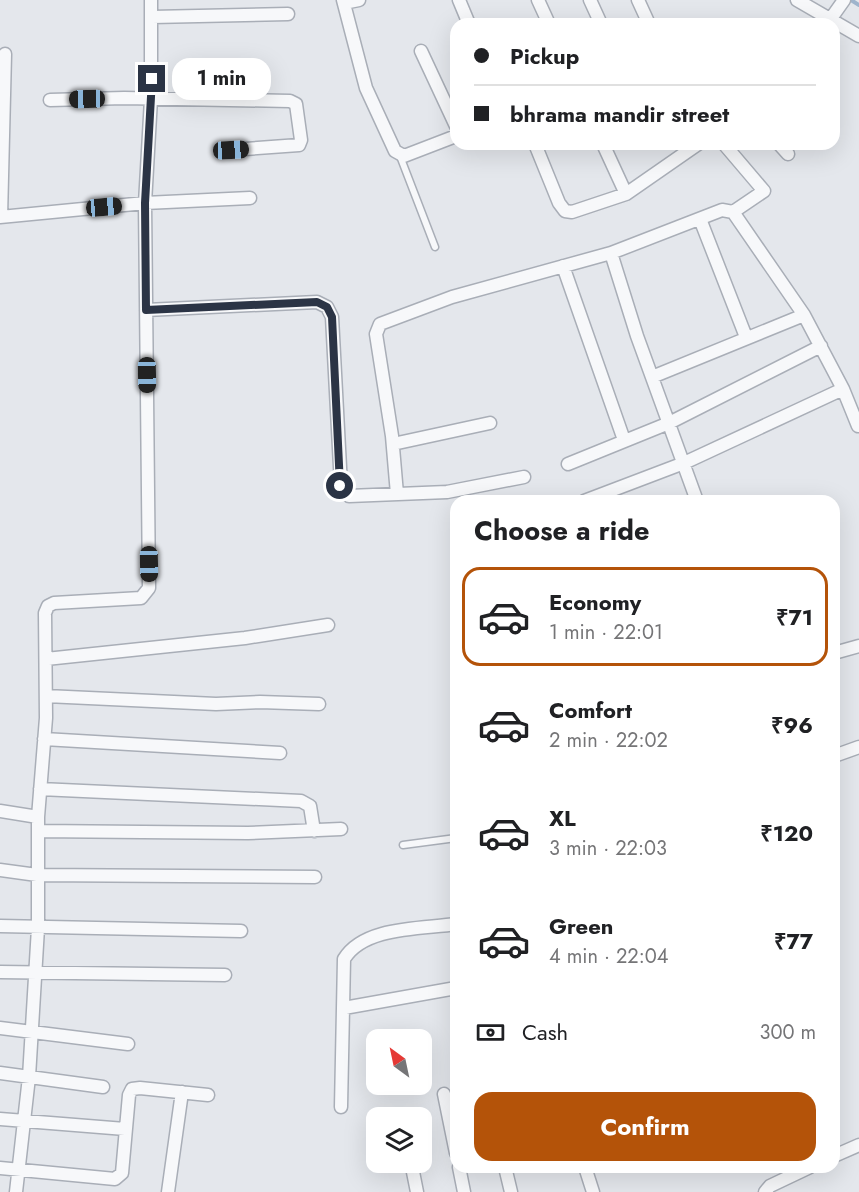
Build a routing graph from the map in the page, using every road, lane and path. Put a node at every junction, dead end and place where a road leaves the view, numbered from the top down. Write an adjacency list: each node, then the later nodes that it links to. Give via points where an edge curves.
1 (151, 0): 11 (street)
2 (359, 0): 8 (street)
3 (459, 0): 12 (street)
4 (538, 0): 13 (street)
5 (590, 0): 14 (street)
6 (638, 0): 15 (street)
7 (797, 0): 16 (street)
8 (343, 2): 33 (street, via 366,88)
9 (842, 4): 17 (street)
10 (288, 14): 11 (street)
11 (152, 17): 22 (street)
12 (466, 18)
13 (546, 18)
14 (598, 18)
15 (646, 18)
16 (822, 18)
17 (831, 18)
18 (840, 27): 19 (street)
19 (859, 36)
20 (421, 51): 24 (street)
21 (5, 54): 38 (street)
22 (152, 99): 23 (street); 26 (street, via 296,104 302,140 299,145); 36 (street)
23 (50, 100)
24 (450, 113)
25 (450, 138): 33 (street)
26 (231, 150)
27 (537, 150): 34 (street, via 565,211 580,210)
28 (606, 150): 34 (street)
29 (689, 150): 34 (street)
30 (728, 150): 37 (street, via 764,191)
31 (784, 150): 32 (street)
32 (788, 154)
33 (400, 155): 40 (lane)
34 (626, 194)
35 (250, 198): 36 (street)
36 (145, 203): 38 (street); 43 (street)
37 (734, 212): 39 (street, via 722,210); 44 (street)
38 (1, 217)
39 (700, 219): 41 (street); 45 (street)
40 (435, 248)
41 (611, 253): 42 (street); 47 (street)
42 (563, 266): 52 (street); 53 (street, via 452,297 380,324 376,334)
43 (146, 310): 57 (street, via 317,302 327,307 332,317 340,486 349,496); 64 (street, via 149,588 141,598 48,606)
44 (804, 315): 45 (street); 46 (street)
45 (746, 338): 47 (street)
46 (821, 346): 48 (street); 50 (street)
47 (652, 377): 50 (street)
48 (843, 389): 51 (street); 54 (street)
49 (490, 423): 53 (street)
50 (669, 423): 52 (street); 54 (street)
51 (858, 426)
52 (624, 440): 55 (street)
53 (393, 444): 57 (street)
54 (684, 463): 59 (street); 60 (street)
55 (568, 464)
56 (524, 477): 58 (street)
57 (397, 494): 58 (street)
58 (472, 495)
59 (600, 495)
60 (695, 495)
61 (328, 625): 64 (street)
62 (859, 646): 63 (street)
63 (840, 651)
64 (46, 659): 65 (street)
65 (46, 696): 66 (street, via 216,704); 67 (street)
66 (319, 704)
67 (44, 739): 69 (street); 71 (street)
68 (859, 747): 70 (street)
69 (280, 753)
70 (840, 754)
71 (40, 789): 73 (street); 76 (street, via 302,801 310,806)
72 (0, 811): 73 (street)
73 (38, 817): 75 (street)
74 (341, 829): 76 (street)
75 (38, 831): 76 (street); 80 (street)
76 (314, 831)
77 (450, 839): 78 (lane)
78 (404, 845)
79 (0, 870): 80 (street)
80 (37, 875): 81 (street); 84 (street)
81 (315, 877)
82 (450, 925): 90 (street, via 391,933 353,947 344,959)
83 (0, 926): 84 (street)
84 (38, 928): 85 (street); 87 (street)
85 (241, 931)
86 (0, 972): 87 (street)
87 (34, 972): 88 (street); 92 (street)
88 (225, 975)
89 (450, 989): 90 (street)
90 (344, 1008): 100 (street)
91 (0, 1028): 92 (street)
92 (32, 1033): 93 (street); 95 (street)
93 (128, 1044)
94 (0, 1072): 95 (street)
95 (29, 1077): 96 (street); 102 (street)
96 (103, 1087)
97 (182, 1092): 99 (street); 104 (street, via 132,1089); 115 (street)
98 (444, 1094): 103 (street)
99 (208, 1095)
100 (341, 1107)
101 (0, 1119): 102 (street)
102 (24, 1122): 104 (street); 108 (street)
103 (450, 1124)
104 (124, 1129): 108 (street, via 122,1173 115,1179)
105 (859, 1145): 106 (street)
106 (840, 1153)
107 (0, 1168): 108 (street)
108 (18, 1170): 114 (street)
109 (413, 1173): 116 (street)
110 (460, 1173): 117 (street)
111 (506, 1173): 118 (street)
112 (587, 1173): 119 (street)
113 (797, 1173): 120 (street)
114 (16, 1192)
115 (168, 1192)
116 (417, 1192)
117 (464, 1192)
118 (511, 1192)
119 (592, 1192)
120 (765, 1192)

